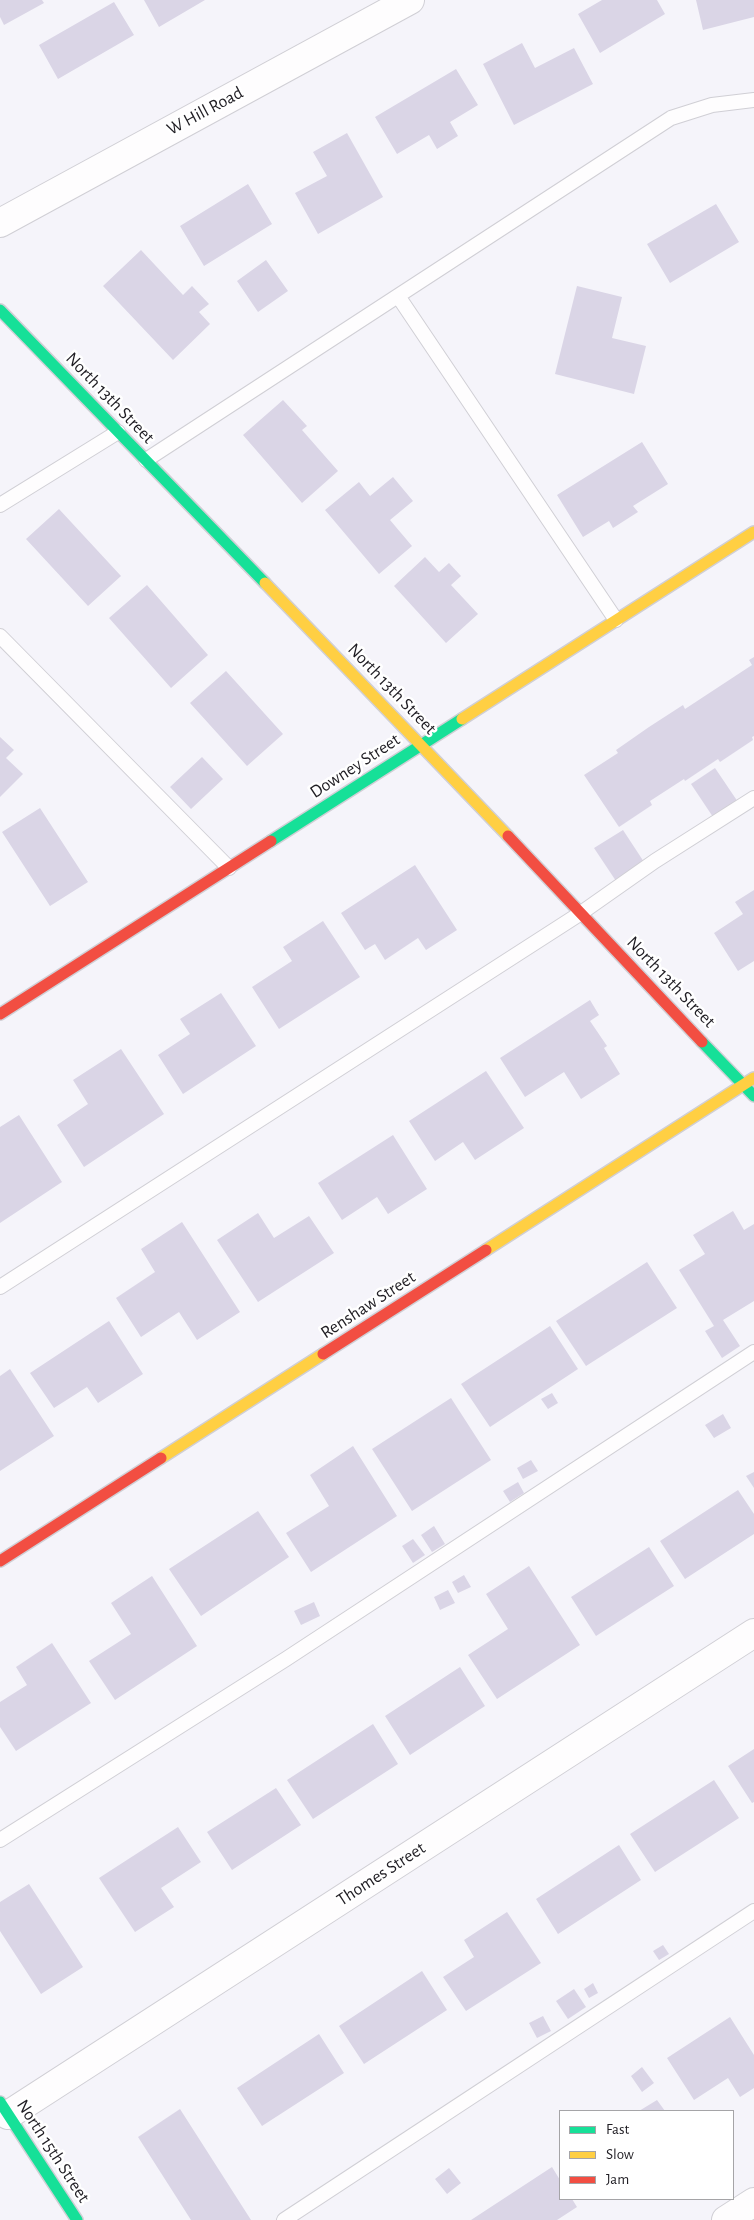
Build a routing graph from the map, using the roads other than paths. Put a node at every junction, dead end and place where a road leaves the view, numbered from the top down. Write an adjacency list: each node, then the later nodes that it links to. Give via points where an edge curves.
1 (410, 0): 3 (street, W Hill Road)
2 (754, 100): 4 (lane, via 712,105 670,118)
3 (0, 223)
4 (398, 296): 7 (lane); 10 (lane)
5 (0, 310): 6 (street, North 13th Street)
6 (118, 432): 7 (street, North 13th Street); 8 (lane)
7 (146, 460): 12 (street, North 13th Street)
8 (0, 505)
9 (754, 532): 10 (street, Downey Street)
10 (616, 620): 12 (street, Downey Street)
11 (0, 636): 14 (lane)
12 (421, 744): 14 (street, Downey Street); 15 (street, North 13th Street)
13 (754, 798): 15 (lane)
14 (229, 868): 16 (street, Downey Street)
15 (581, 913): 18 (street, North 13th Street); 20 (lane)
16 (0, 1014)
17 (754, 1078): 18 (street, Renshaw Street)
18 (744, 1085): 19 (street, North 13th Street); 22 (street, Renshaw Street)
19 (754, 1096)
20 (0, 1287)
21 (754, 1352): 24 (lane, via 286,1659)
22 (0, 1562)
23 (754, 1633): 26 (street, Thomes Street)
24 (0, 1840)
25 (754, 1911): 29 (lane)
26 (4, 2108): 28 (street, North 15th Street)
27 (754, 2202): 30 (street)
28 (77, 2220)
29 (284, 2220)
30 (726, 2220)

